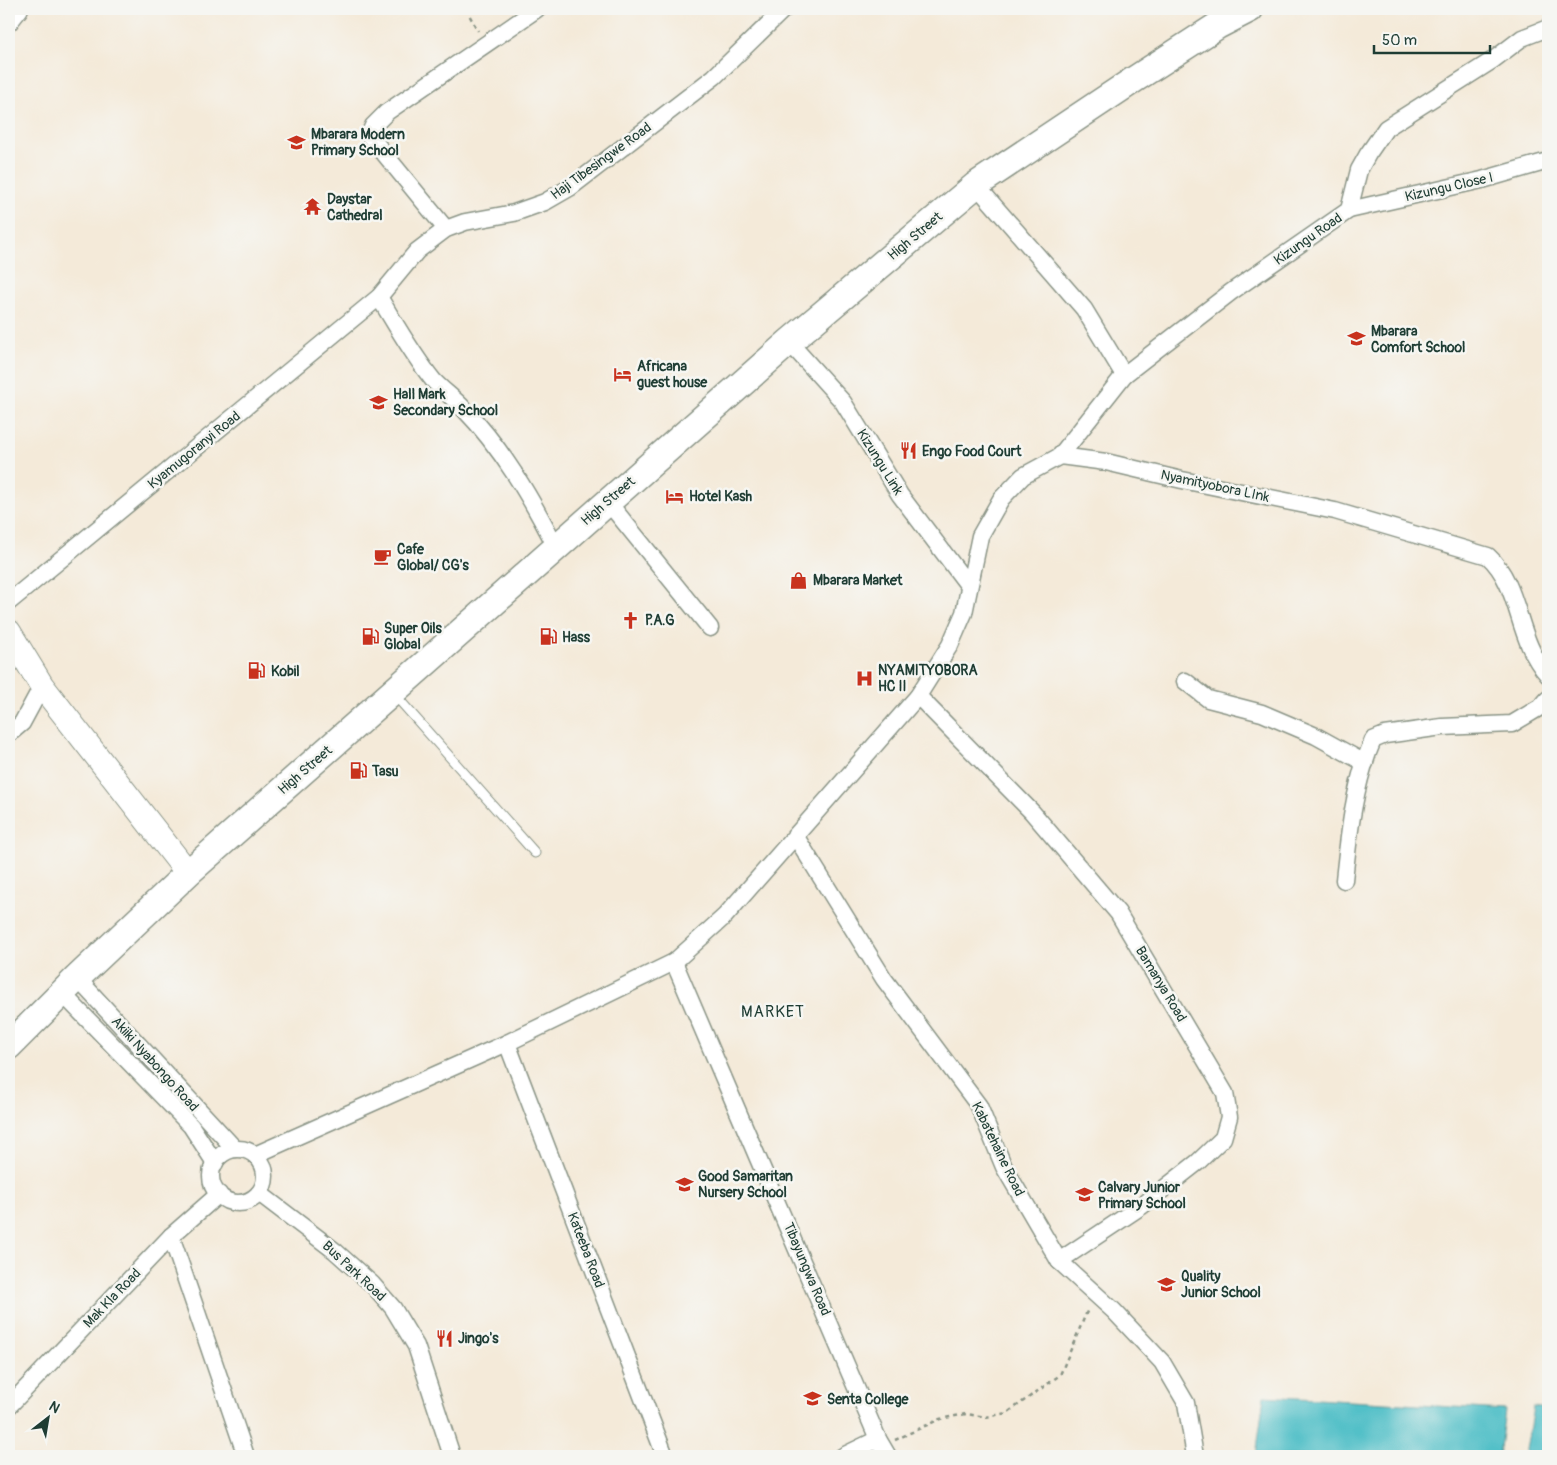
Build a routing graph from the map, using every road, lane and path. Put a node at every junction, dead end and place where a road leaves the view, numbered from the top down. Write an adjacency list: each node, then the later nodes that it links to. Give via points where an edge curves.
1 (20, 9): 6 (street)
2 (466, 9): 8 (path)
3 (536, 9): 8 (street)
4 (784, 9): 12 (street, Haji Tibesingwe Road, via 714,77 571,187 545,202 514,213)
5 (1250, 9): 10 (main road, High Street, via 1217,26)
6 (9, 23)
7 (1548, 28): 11 (street, Kizungu Road, via 1522,38 1494,60 1386,128 1359,170)
8 (485, 44): 12 (street, via 387,112 369,135)
9 (1548, 161): 11 (street, Kizungu Close I, via 1482,180)
10 (976, 185): 14 (main road, High Street); 15 (street, via 1084,309)
11 (1349, 210): 15 (street, Kizungu Road, via 1231,292)
12 (446, 229): 13 (street, Haji Tibesingwe Road, via 417,251)
13 (379, 297): 18 (street, via 406,344 510,467); 20 (street, Kyamugoranyi Road)
14 (789, 342): 17 (main road, High Street); 19 (street, Kizungu Link, via 843,402 900,495)
15 (1124, 374): 16 (street, Kizungu Road)
16 (1060, 456): 19 (street, via 1023,476 1001,499 980,536); 23 (street, Nyamityobora LInk, via 1106,462 1335,511 1488,556 1501,568 1523,634 1536,662)
17 (608, 502): 18 (main road, High Street); 21 (street)
18 (556, 547): 26 (main road, High Street)
19 (968, 585): 27 (street, via 964,613 950,645)
20 (9, 602)
21 (710, 628)
22 (9, 632): 25 (street)
23 (1548, 675)
24 (1185, 681): 30 (street, via 1208,699 1262,713 1316,736)
25 (42, 686): 29 (street, via 22,723); 33 (street)
26 (392, 692): 32 (lane); 33 (main road, High Street)
27 (918, 696): 31 (street); 45 (street, Bamanya Road, via 1032,812 1118,913 1225,1094 1229,1117 1223,1138 1143,1206)
28 (1548, 699): 30 (street, via 1512,724 1442,727 1386,735 1373,740)
29 (9, 734)
30 (1364, 763): 34 (street, via 1349,834)
31 (796, 837): 35 (street, via 725,916); 45 (street, Kabatehaine Road, via 884,979 980,1106 1004,1167)
32 (535, 853)
33 (188, 873): 36 (main road, High Street)
34 (1344, 880)
35 (674, 962): 37 (street); 48 (street, Tibayungwa Road)
36 (70, 985): 38 (main road, High Street); 39 (street, Akiiki Nyabongo Road); 41 (street, Akiiki Nyabongo Road, via 191,1126)
37 (507, 1043): 40 (street); 51 (street, Kateeba Road)
38 (9, 1046)
39 (234, 1149): 40 (street); 41 (street)
40 (255, 1155): 42 (street, via 265,1174)
41 (215, 1163): 43 (street, via 212,1182)
42 (259, 1193): 43 (street, via 239,1202 224,1199); 50 (street, Bus Park Road, via 335,1251 393,1308 416,1346)
43 (219, 1194): 44 (street, Mak Kla Road)
44 (171, 1236): 47 (street, Mak Kla Road); 49 (street)
45 (1059, 1261): 46 (street, Kabatehaine Road)
46 (1094, 1294): 48 (path, via 1060,1375 1007,1413 986,1417 966,1414 940,1419); 53 (street, Kabatehaine Road, via 1162,1362 1186,1403)
47 (9, 1406)
48 (883, 1447): 52 (street)
49 (246, 1456)
50 (452, 1456)
51 (665, 1456)
52 (843, 1456)
53 (1195, 1456)

